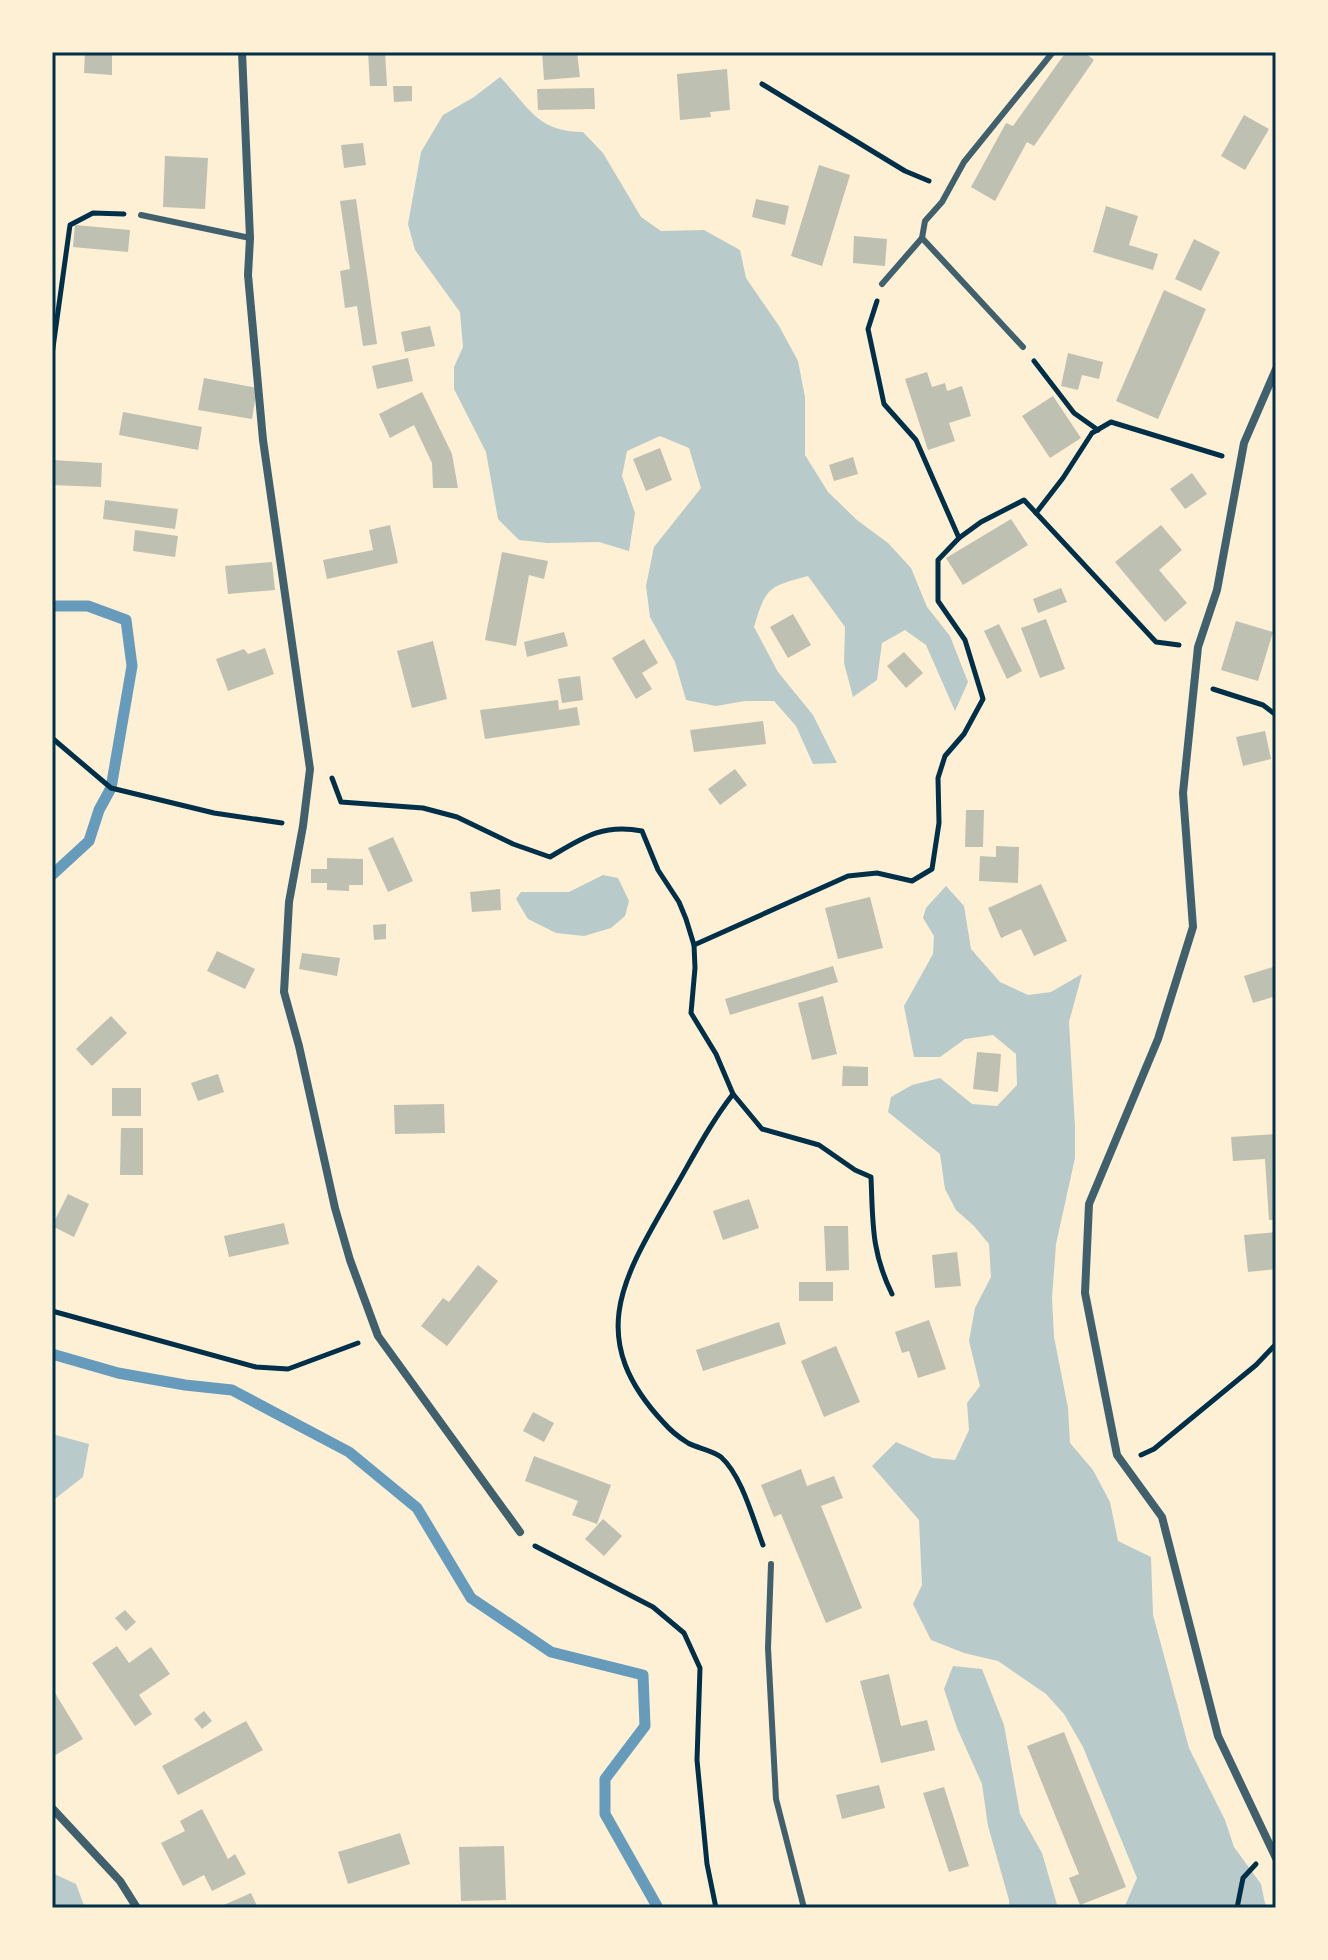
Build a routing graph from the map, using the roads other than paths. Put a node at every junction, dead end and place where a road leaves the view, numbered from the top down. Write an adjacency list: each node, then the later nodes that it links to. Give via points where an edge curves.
1 (242, 52): 4 (street)
2 (1053, 52): 5 (lane, via 964,162 925,221)
3 (141, 215): 4 (lane)
4 (250, 238): 9 (street, via 248,275 263,440 310,769 289,902 284,992 335,1208 378,1336)
5 (922, 238): 6 (lane); 7 (lane)
6 (882, 284)
7 (1023, 347)
8 (1276, 369): 12 (street, via 1244,443 1217,590 1198,647 1183,793 1193,927 1158,1039 1089,1204 1085,1293 1117,1455 1162,1517 1218,1736)
9 (520, 1532)
10 (771, 1564): 14 (lane, via 768,1648 776,1799)
11 (52, 1808): 13 (street, via 120,1881)
12 (1276, 1858)
13 (137, 1908)
14 (804, 1908)

